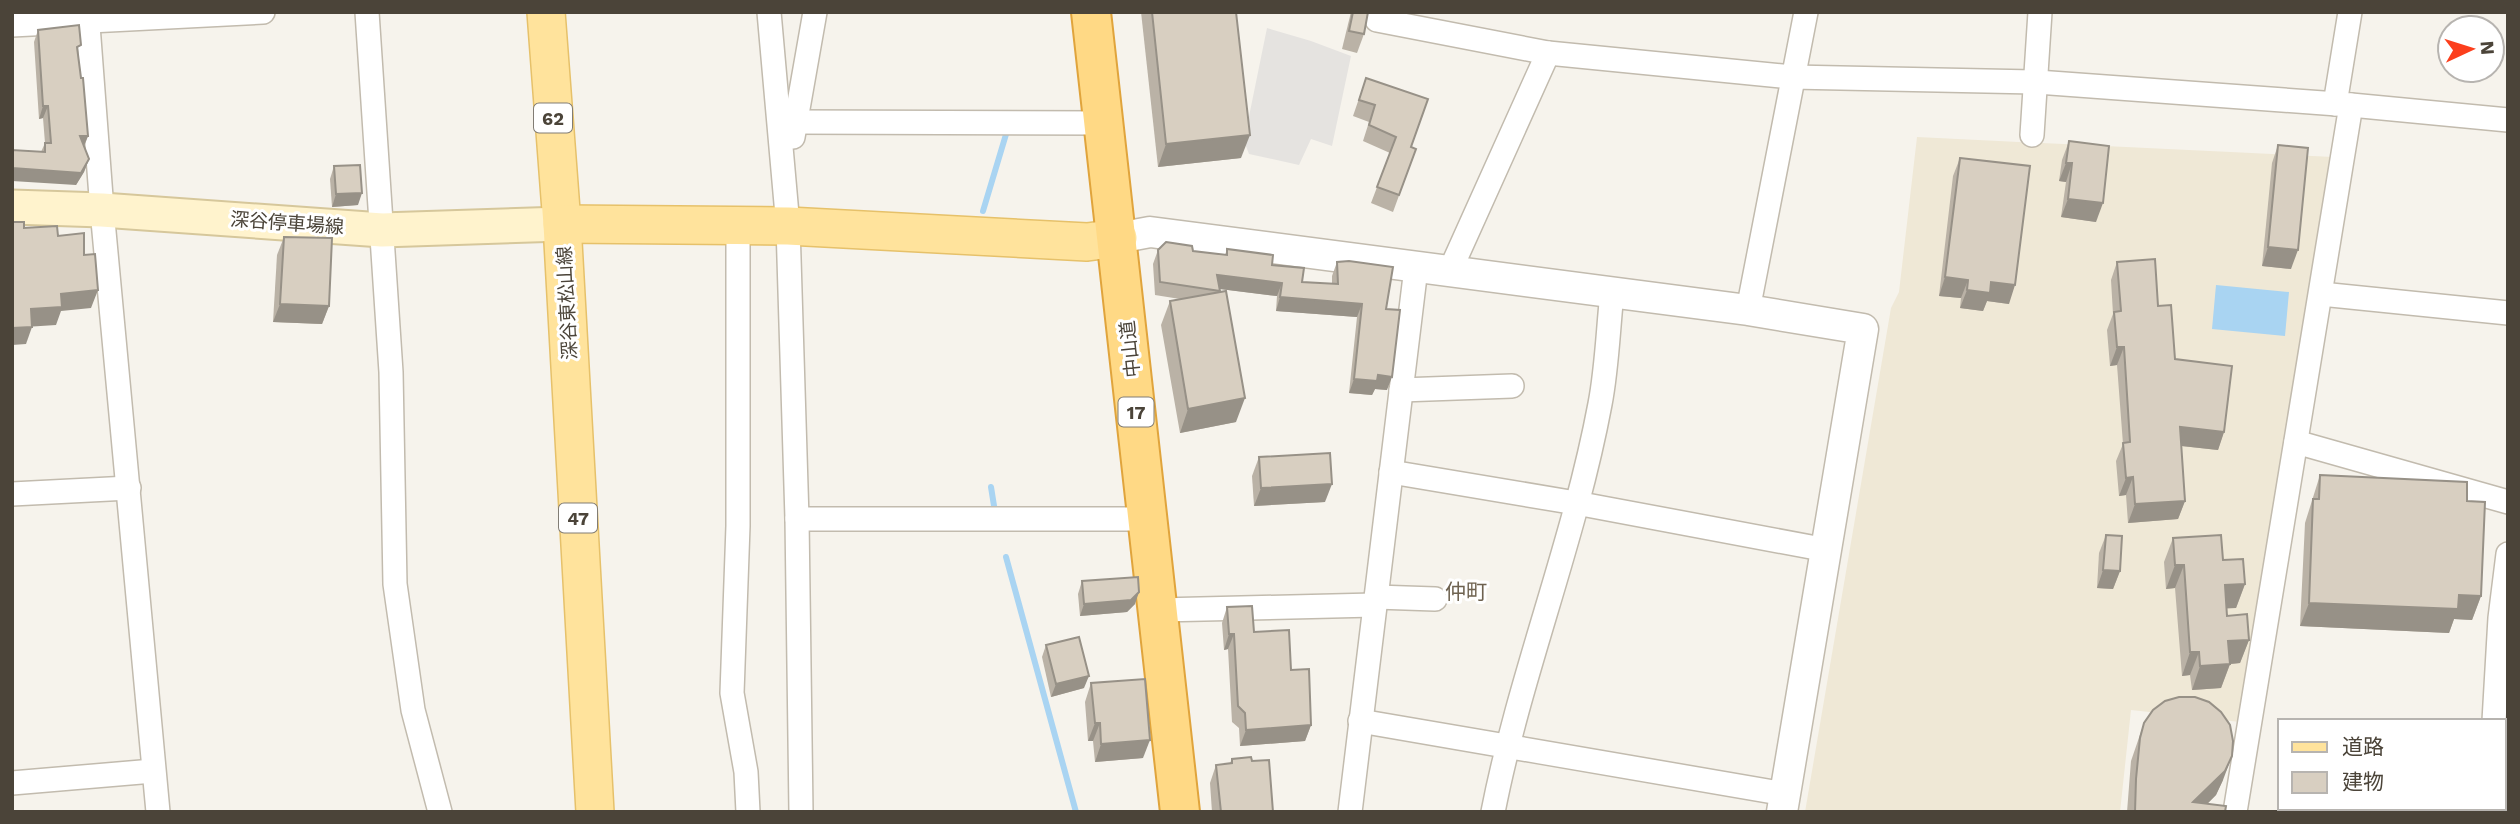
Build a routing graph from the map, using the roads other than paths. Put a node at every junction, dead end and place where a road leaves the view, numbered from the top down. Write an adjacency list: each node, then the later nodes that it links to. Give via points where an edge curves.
1 (262, 12): 11 (street)
2 (367, 12): 26 (street)
3 (546, 12): 23 (main road, 62)
4 (769, 12): 25 (street)
5 (815, 12): 18 (street)
6 (1091, 12): 19 (highway, 中山道 / 17)
7 (1379, 12): 13 (street, via 1377,20)
8 (1806, 12): 14 (street)
9 (2040, 12): 15 (street)
10 (2350, 12): 16 (street)
11 (88, 17): 12 (street); 22 (street)
12 (12, 26)
13 (1548, 53): 14 (street); 29 (street)
14 (1792, 77): 15 (street); 32 (street)
15 (2036, 82): 16 (street); 20 (street)
16 (2343, 104): 17 (street); 31 (street)
17 (2508, 120)
18 (794, 122): 19 (street); 25 (street)
19 (1103, 124): 27 (highway, 中山道 / 17)
20 (2032, 135)
21 (12, 207): 22 (main road, 深谷停車場線)
22 (102, 210): 26 (main road, 深谷停車場線); 38 (street)
23 (562, 224): 24 (main road, 深谷東松山線); 26 (main road, 深谷停車場線); 58 (main road, 深谷東松山線 / 47)
24 (738, 226): 25 (main road, 深谷東松山線); 59 (street, via 738,526 732,693)
25 (788, 226): 27 (main road, 深谷東松山線, via 1087,242); 42 (street)
26 (382, 230): 57 (street, via 391,372 395,584 413,710)
27 (1118, 238): 28 (street, via 1150,232); 43 (highway, 中山道 / 17)
28 (1416, 268): 29 (street); 35 (street)
29 (1450, 272): 30 (street)
30 (1612, 293): 32 (street); 41 (street, via 1600,403)
31 (2321, 294): 33 (street); 36 (street)
32 (1748, 310): 44 (street, via 1863,330)
33 (2508, 313)
34 (1512, 386): 35 (street)
35 (1401, 390): 37 (street)
36 (2296, 442): 40 (street); 64 (street)
37 (1391, 472): 41 (street); 47 (street)
38 (129, 488): 39 (street); 53 (street)
39 (12, 495)
40 (2508, 502)
41 (1576, 503): 44 (street); 52 (street)
42 (797, 519): 43 (street); 60 (street)
43 (1148, 519): 48 (highway, 中山道 / 17)
44 (1828, 550): 55 (street)
45 (2508, 554): 49 (street, via 2500,618)
46 (1434, 599): 47 (street)
47 (1375, 601): 48 (street); 51 (street)
48 (1158, 610): 61 (highway, 中山道 / 17)
49 (2502, 676): 50 (street)
50 (2494, 719)
51 (1360, 721): 52 (street); 62 (street)
52 (1506, 747): 55 (street); 63 (street)
53 (153, 771): 54 (street); 56 (street)
54 (12, 783)
55 (1783, 803)
56 (158, 812)
57 (440, 812)
58 (595, 812)
59 (748, 812)
60 (801, 812)
61 (1180, 812)
62 (1350, 812)
63 (1493, 812)
64 (2235, 812)

